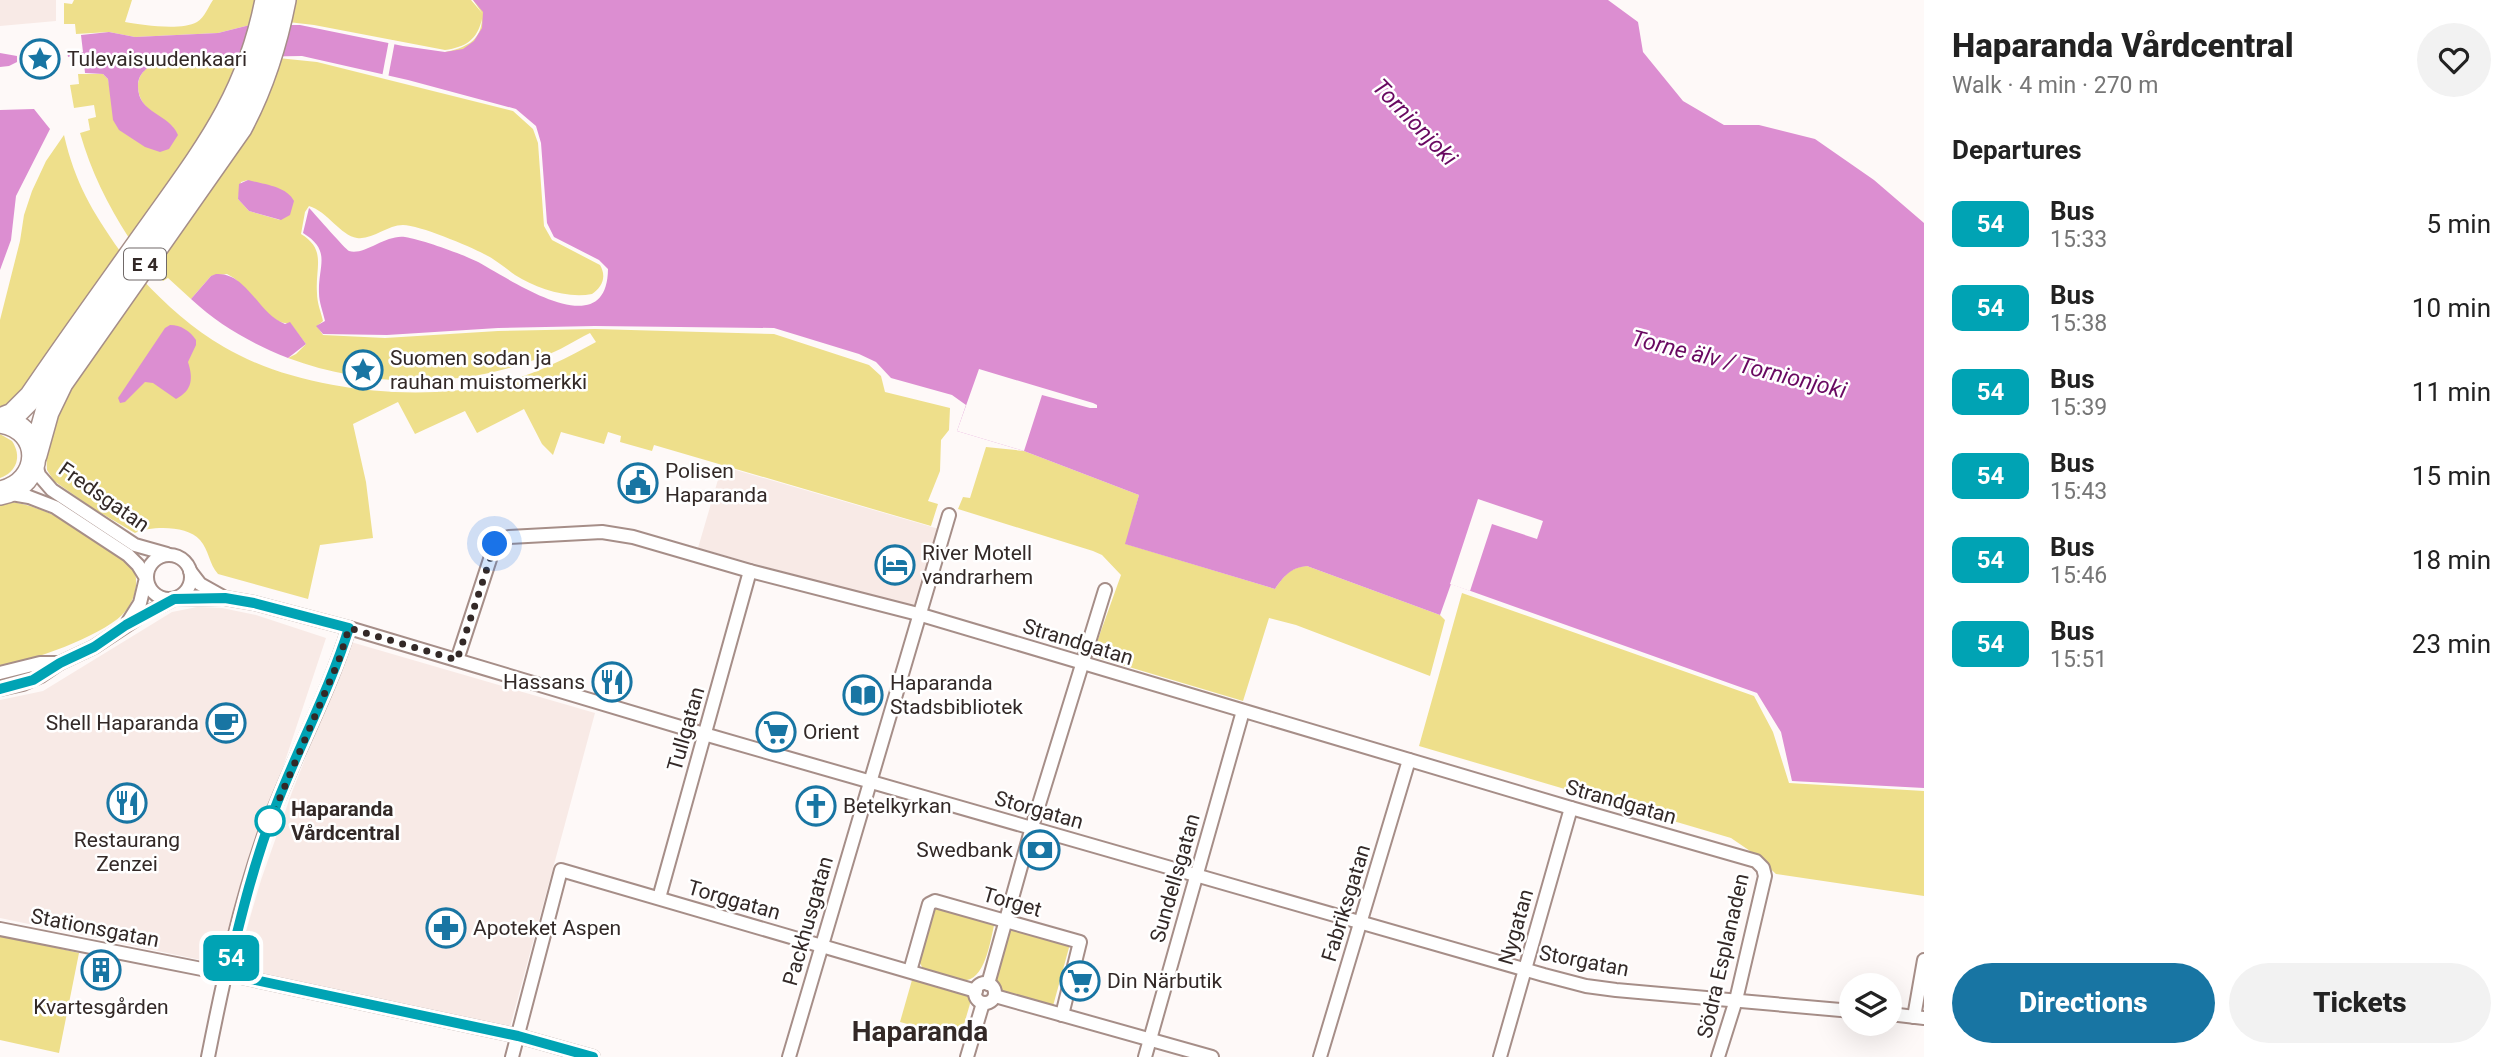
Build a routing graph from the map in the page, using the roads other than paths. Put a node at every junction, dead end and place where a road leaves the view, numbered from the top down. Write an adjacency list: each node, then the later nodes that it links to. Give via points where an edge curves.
1 (267, 0): 3 (highway, E 4)
2 (284, 0): 3 (highway, E 4)
3 (269, 35): 4 (highway, E 4)
4 (255, 78): 5 (highway, E 4, via 31,397 13,415); 6 (highway, E 4, via 248,112 228,147 61,383)
5 (0, 420): 6 (highway, E 4, via 22,430)
6 (35, 455): 7 (highway, E 4, via 22,483); 9 (street, Fredsgatan, via 39,475 52,490 135,545)
7 (0, 493): 12 (street, Fredsgatan, via 29,497 55,508 128,555)
8 (949, 515): 16 (street, Packhusgatan)
9 (167, 554): 11 (street, Storgatan, via 184,560); 12 (street, Storgatan, via 152,562)
10 (750, 570): 16 (street, Strandgatan); 19 (street, Strandgatan, via 603,532 504,538 490,554); 25 (street, Tullgatan)
11 (190, 571): 14 (street, Storgatan, via 200,584); 15 (street, via 188,588)
12 (146, 578): 15 (street, via 153,593); 17 (street, Storgatan, via 140,603)
13 (1105, 590): 21 (street)
14 (225, 598): 15 (street, Storgatan); 18 (street, Storgatan)
15 (174, 599): 17 (street, Storgatan)
16 (918, 614): 21 (street, Strandgatan); 27 (street, Packhusgatan)
17 (126, 625): 20 (street, Storgatan)
18 (349, 628): 19 (street, Storgatan); 40 (street, via 266,832)
19 (457, 660): 25 (street, Storgatan)
20 (60, 663): 22 (street, Storgatan); 23 (street, Storgatan, via 33,680)
21 (1082, 663): 24 (street, Strandgatan); 29 (street)
22 (0, 673)
23 (0, 689)
24 (1243, 711): 26 (street, Strandgatan); 31 (street, Sundellsgatan)
25 (704, 734): 27 (street, Storgatan); 32 (street, Tullgatan)
26 (1409, 760): 28 (street, Strandgatan); 34 (street, Fabriksgatan)
27 (870, 782): 29 (street, Storgatan); 36 (street, Packhusgatan)
28 (1571, 808): 30 (street, Strandgatan); 38 (street, Nygatan)
29 (1032, 827): 31 (street, Storgatan); 33 (street)
30 (1761, 865): 44 (street, Södra Esplanaden, via 1765,876)
31 (1195, 875): 34 (street, Storgatan); 50 (street, Sundellsgatan)
32 (659, 898): 36 (street, Torggatan); 49 (street, Torggatan, via 561,870)
33 (1006, 920): 39 (street, Torget, via 935,901 929,904); 41 (street); 47 (street, Torget, via 1080,942)
34 (1361, 922): 38 (street, Storgatan); 58 (street, Fabriksgatan)
35 (0, 929): 40 (street, Stationsgatan)
36 (820, 944): 39 (street, Torggatan); 54 (street, Packhusgatan)
37 (1924, 960): 48 (street)
38 (1524, 969): 44 (street, Storgatan, via 1586,986); 59 (street, Nygatan)
39 (910, 971): 42 (street, Torggatan)
40 (227, 974): 49 (street, Stationsgatan); 51 (street)
41 (988, 984): 42 (street); 43 (street)
42 (976, 990): 45 (street)
43 (995, 996): 45 (street, via 992,1002); 47 (street)
44 (1736, 1000): 46 (street, Storgatan); 60 (street, Södra Esplanaden)
45 (983, 1003): 55 (street)
46 (1839, 1010)
47 (1062, 1015): 50 (street)
48 (1919, 1017)
49 (518, 1036): 52 (street); 53 (street, Stationsgatan)
50 (1149, 1040): 56 (street, Sundellsgatan); 57 (street)
51 (208, 1057)
52 (512, 1057)
53 (593, 1057)
54 (789, 1057)
55 (967, 1057)
56 (1145, 1057)
57 (1212, 1057)
58 (1320, 1057)
59 (1500, 1057)
60 (1718, 1057)

